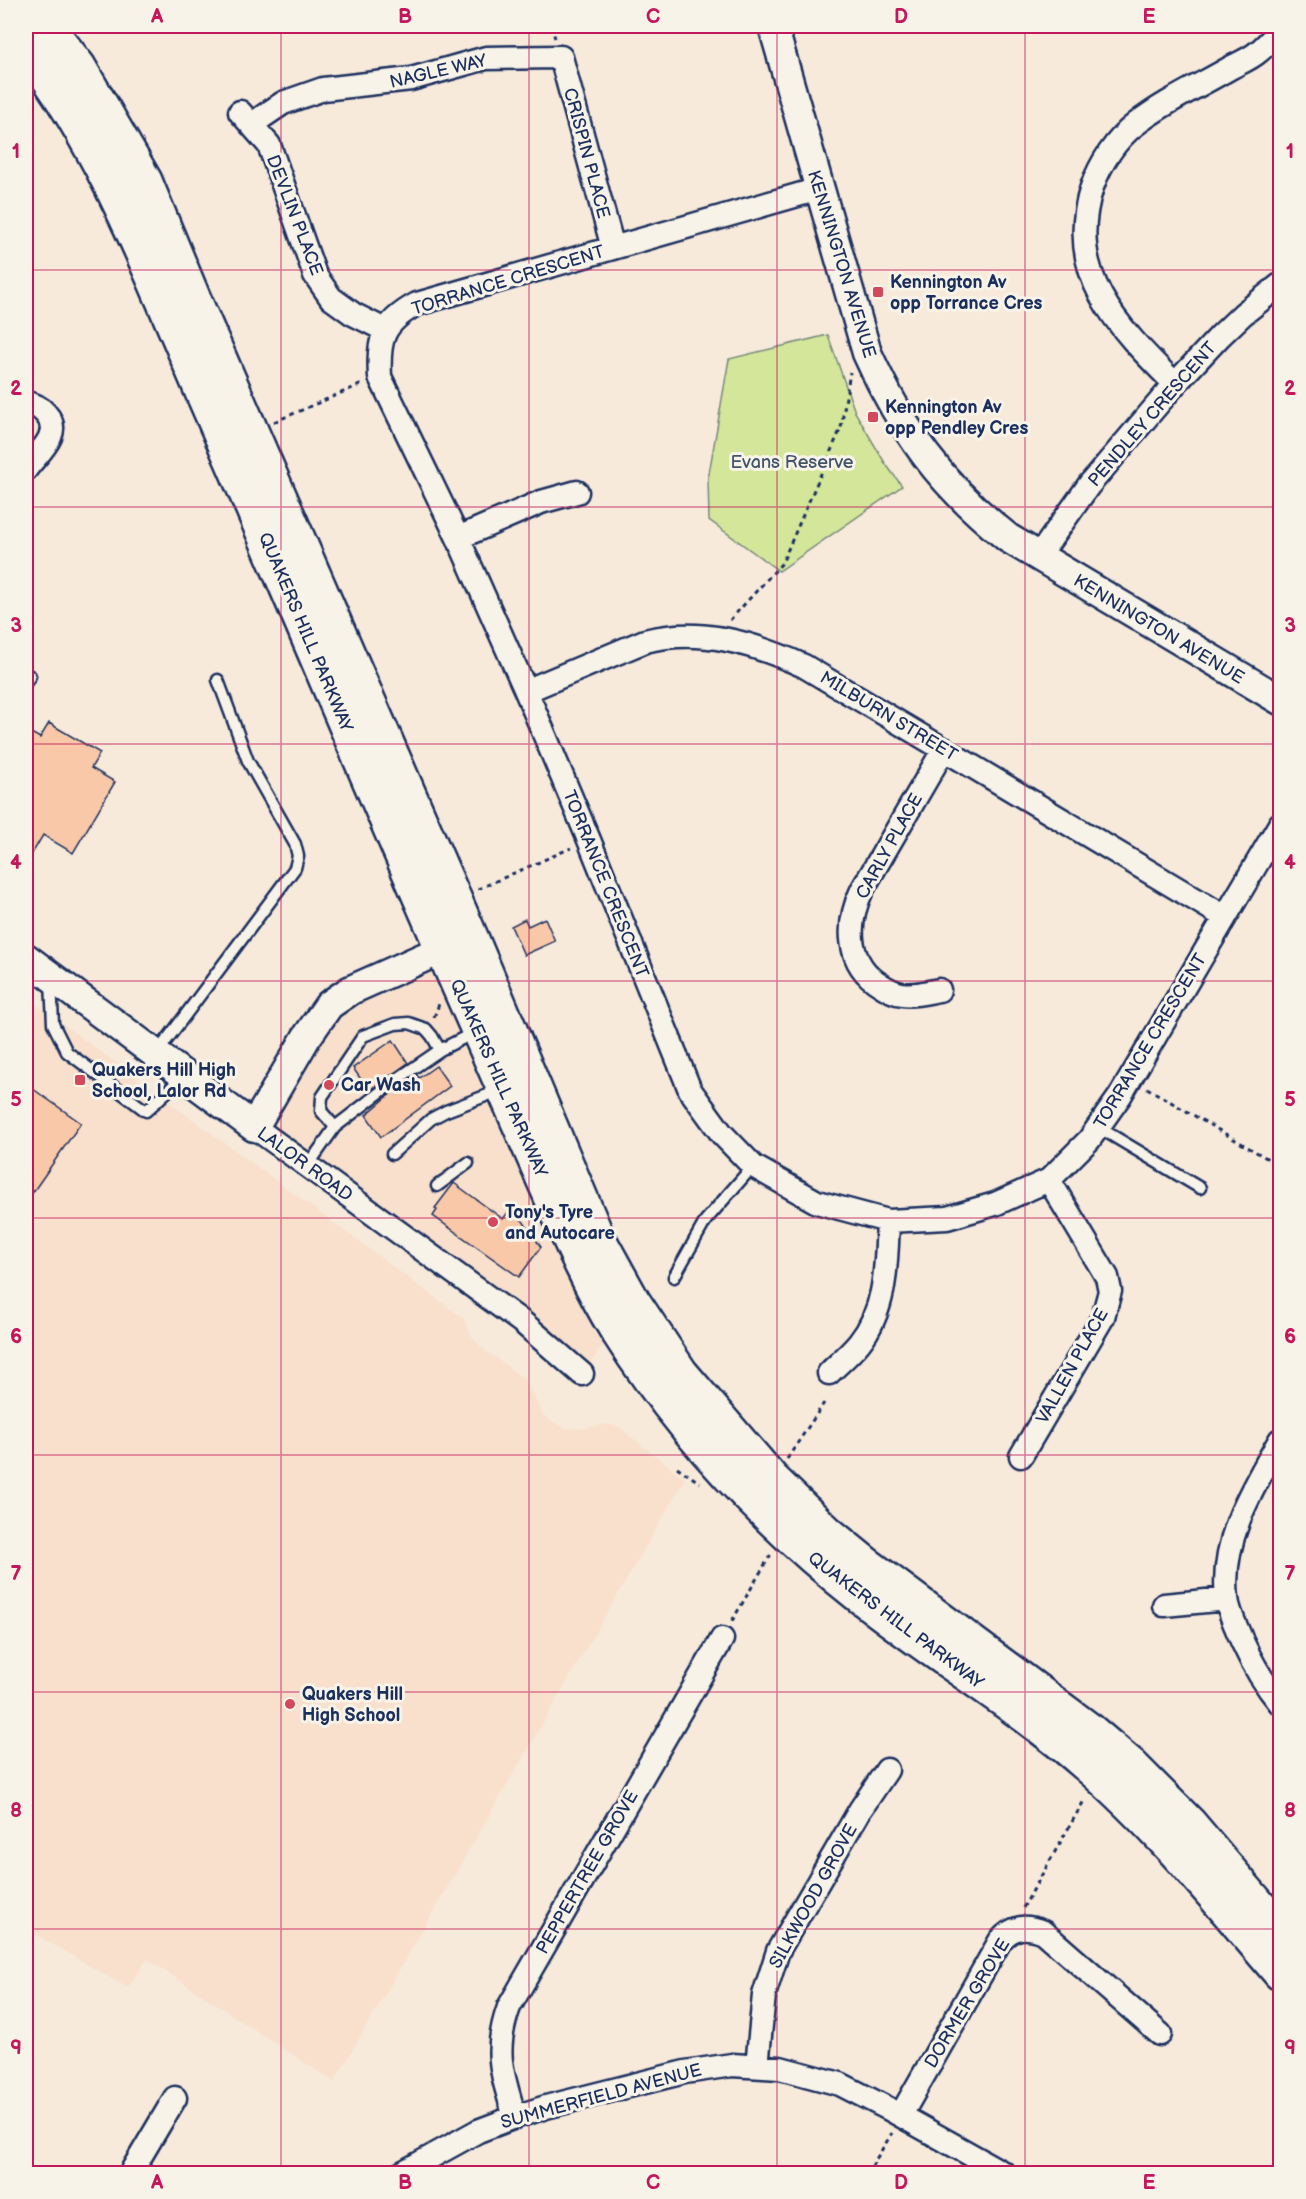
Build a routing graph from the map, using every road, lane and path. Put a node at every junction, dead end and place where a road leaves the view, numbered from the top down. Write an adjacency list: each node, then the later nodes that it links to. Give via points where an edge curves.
1 (47, 26): 29 (main road, QUAKERS HILL PARKWAY, via 80,67 145,181)
2 (773, 26): 7 (street, KENNINGTON AVENUE)
3 (1281, 30): 13 (street, via 1257,52 1129,130 1100,168 1088,200 1084,234 1093,282 1112,315)
4 (26, 47): 29 (main road, QUAKERS HILL PARKWAY, via 50,79 118,198 269,544)
5 (561, 57): 6 (street, NAGLE WAY, via 486,58 411,79 323,89); 8 (street, CRISPIN PLACE)
6 (246, 118): 10 (street, DEVLIN PLACE, via 269,145 315,275 331,298 352,314)
7 (819, 189): 8 (street, TORRANCE CRESCENT); 11 (street, KENNINGTON AVENUE)
8 (613, 248): 10 (street, TORRANCE CRESCENT, via 417,304 398,314)
9 (1281, 285): 13 (street, PENDLEY CRESCENT, via 1236,321)
10 (386, 330): 18 (street, TORRANCE CRESCENT, via 379,353 380,377)
11 (867, 353): 19 (street, KENNINGTON AVENUE, via 905,427 950,487 977,514); 20 (path, via 851,367 840,428 782,563 729,621)
12 (369, 381): 15 (path)
13 (1175, 384): 19 (street, PENDLEY CRESCENT, via 1089,484)
14 (26, 403): 16 (street, via 38,406 50,418 52,427 51,437)
15 (267, 425)
16 (26, 469)
17 (577, 492): 18 (street, via 541,502)
18 (458, 538): 22 (street, TORRANCE CRESCENT)
19 (1038, 557): 23 (street, KENNINGTON AVENUE)
20 (709, 636): 22 (street, MILBURN STREET, via 666,636 645,641); 24 (street, MILBURN STREET, via 804,666)
21 (218, 680): 37 (lane, via 248,762 298,856 296,868)
22 (526, 691): 26 (street, TORRANCE CRESCENT)
23 (1281, 700)
24 (944, 749): 28 (street, MILBURN STREET); 32 (street, CARLY PLACE, via 862,890 851,931 858,961 876,982 900,994)
25 (1281, 824): 28 (street, TORRANCE CRESCENT)
26 (589, 840): 27 (path); 46 (street, TORRANCE CRESCENT, via 690,1090)
27 (469, 893)
28 (1225, 917): 43 (street, TORRANCE CRESCENT)
29 (456, 943): 34 (main road, QUAKERS HILL PARKWAY); 41 (street, via 351,990 329,1005); 68 (main road, QUAKERS HILL PARKWAY, via 596,1234 633,1301 681,1373 772,1479 827,1532 1130,1764 1190,1824)
30 (26, 958): 31 (street, LALOR ROAD)
31 (51, 976): 37 (street, LALOR ROAD); 38 (lane, via 52,1024 67,1052 146,1111)
32 (939, 990)
33 (442, 995): 35 (path)
34 (478, 1031): 36 (lane); 40 (main road, QUAKERS HILL PARKWAY)
35 (429, 1033): 36 (lane); 42 (lane, via 404,1023 363,1036 322,1097 321,1111)
36 (440, 1050): 42 (lane)
37 (156, 1056): 38 (street, LALOR ROAD)
38 (184, 1076): 41 (street, LALOR ROAD)
39 (1147, 1088): 47 (path)
40 (504, 1089): 44 (lane, via 432,1119); 69 (main road, QUAKERS HILL PARKWAY, via 578,1258 616,1328 695,1440 813,1558 864,1600 1057,1740 1101,1778 1167,1843)
41 (255, 1127): 48 (street, LALOR ROAD)
42 (334, 1127): 48 (lane)
43 (1098, 1127): 49 (street, TORRANCE CRESCENT); 51 (lane)
44 (392, 1154)
45 (468, 1163): 50 (lane)
46 (753, 1166): 52 (street, TORRANCE CRESCENT, via 817,1203); 53 (lane, via 706,1220)
47 (1281, 1166)
48 (307, 1167): 55 (street, LALOR ROAD, via 522,1322)
49 (1049, 1180): 52 (street, TORRANCE CRESCENT, via 995,1204 947,1218); 58 (street, VALLEN PLACE, via 1107,1277 1109,1299 1103,1317)
50 (437, 1186)
51 (1200, 1188)
52 (888, 1221): 54 (street, via 884,1285 878,1312 860,1342)
53 (674, 1277)
54 (829, 1373)
55 (582, 1374)
56 (824, 1403): 59 (path)
57 (1281, 1440): 61 (street, via 1241,1512 1228,1563)
58 (1021, 1456)
59 (782, 1465)
60 (776, 1546): 63 (path)
61 (1227, 1599): 62 (street); 64 (street, via 1249,1657)
62 (1164, 1605)
63 (722, 1639): 73 (street, PEPPERTREE GROVE, via 509,2007 499,2050)
64 (1281, 1703)
65 (886, 1770): 71 (street, SILKWOOD GROVE, via 778,1952 764,1995)
66 (1089, 1792): 67 (path, via 1021,1912)
67 (1020, 1927): 70 (street, DORMER GROVE, via 1043,1932); 74 (street, DORMER GROVE, via 1000,1941)
68 (1281, 1930)
69 (1281, 1973)
70 (1160, 2034)
71 (757, 2066): 73 (street, SUMMERFIELD AVENUE, via 693,2070); 74 (street, SUMMERFIELD AVENUE, via 820,2077 859,2092)
72 (175, 2098): 75 (street)
73 (515, 2117): 76 (street, SUMMERFIELD AVENUE, via 478,2131)
74 (897, 2123): 77 (path); 78 (street, SUMMERFIELD AVENUE)
75 (130, 2174)
76 (400, 2174)
77 (867, 2174)
78 (1005, 2174)

